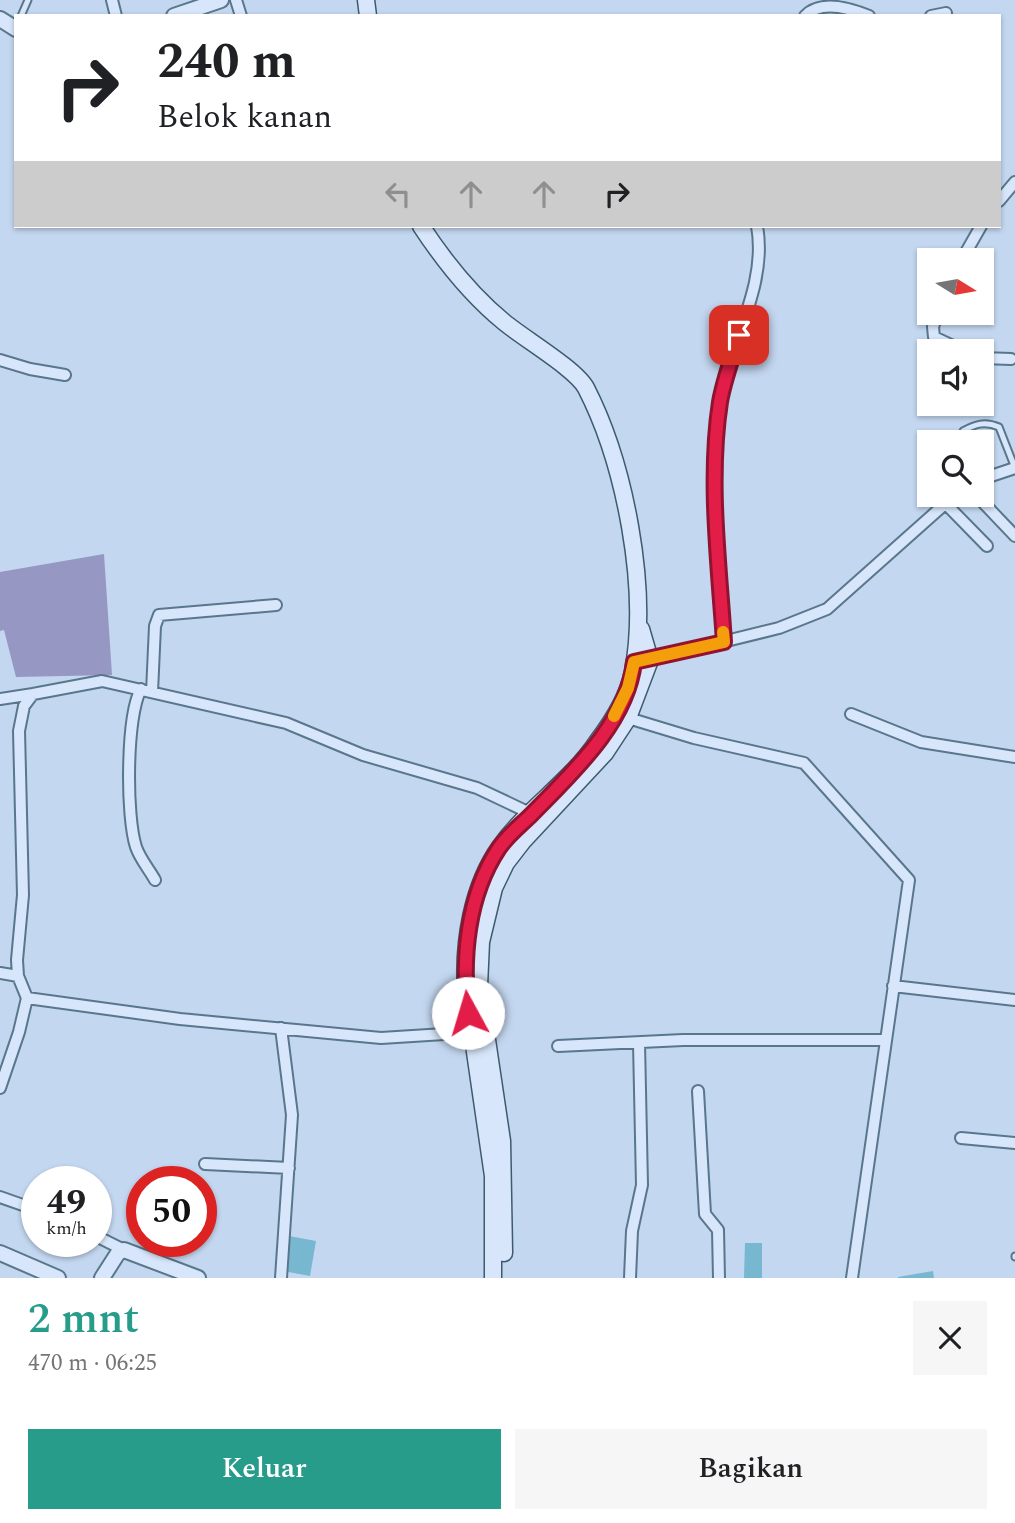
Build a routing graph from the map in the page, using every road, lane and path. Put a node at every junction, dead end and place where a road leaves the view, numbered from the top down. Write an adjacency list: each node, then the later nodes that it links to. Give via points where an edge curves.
1 (221, 0): 3 (street)
2 (946, 13): 6 (street)
3 (180, 14)
4 (807, 14): 5 (street, via 811,4 819,1 846,4)
5 (865, 14)
6 (941, 14)
7 (1015, 182): 8 (street)
8 (1001, 199)
9 (423, 228): 27 (main road, via 481,302 585,385 618,476 638,579)
10 (757, 228): 26 (street, via 760,253 720,399 718,423)
11 (980, 228): 12 (street)
12 (968, 248)
13 (994, 358): 14 (street)
14 (1011, 359)
15 (0, 360): 16 (street)
16 (65, 375)
17 (965, 430): 18 (lane, via 990,423 999,426)
18 (1015, 468): 19 (street)
19 (994, 475)
20 (939, 507): 26 (street, via 827,609 805,620)
21 (949, 507): 24 (street)
22 (987, 507): 23 (street)
23 (1015, 536)
24 (987, 546)
25 (276, 605): 28 (street, via 159,615)
26 (724, 642): 27 (street)
27 (642, 661): 32 (main road); 34 (main road, via 596,744)
28 (147, 691): 29 (street, via 102,681); 34 (street, via 297,727 363,755 477,789); 35 (street, via 131,724 131,824 136,846)
29 (33, 694): 30 (street); 37 (street, via 24,706 19,731 23,895)
30 (0, 699)
31 (851, 714): 33 (street, via 921,742)
32 (628, 718): 38 (street, via 810,768 909,880); 42 (main road, via 605,754 506,863 494,888 478,965)
33 (1015, 757)
34 (532, 814): 42 (main road, via 499,848 471,918 464,965)
35 (155, 880)
36 (0, 973): 37 (street)
37 (18, 976): 39 (street)
38 (893, 986): 40 (street); 43 (street)
39 (27, 998): 41 (street); 46 (street)
40 (1015, 1000)
41 (281, 1028): 42 (street, via 381,1038); 51 (street, via 291,1097)
42 (477, 1031): 61 (main road, via 493,1176); 62 (main road, via 502,1141)
43 (884, 1040): 44 (street); 65 (street)
44 (639, 1043): 45 (street); 63 (street, via 642,1185 632,1231)
45 (558, 1046)
46 (0, 1088)
47 (698, 1091): 64 (street, via 705,1213 718,1230)
48 (961, 1138): 49 (street)
49 (1015, 1143)
50 (205, 1164): 51 (street)
51 (289, 1168): 60 (street)
52 (0, 1197): 53 (street)
53 (21, 1204)
54 (112, 1244): 55 (street)
55 (124, 1250): 58 (street); 59 (street)
56 (0, 1253): 57 (street)
57 (58, 1278)
58 (102, 1278)
59 (198, 1278)
60 (281, 1278)
61 (493, 1278)
62 (504, 1278)
63 (630, 1278)
64 (719, 1278)
65 (852, 1278)

